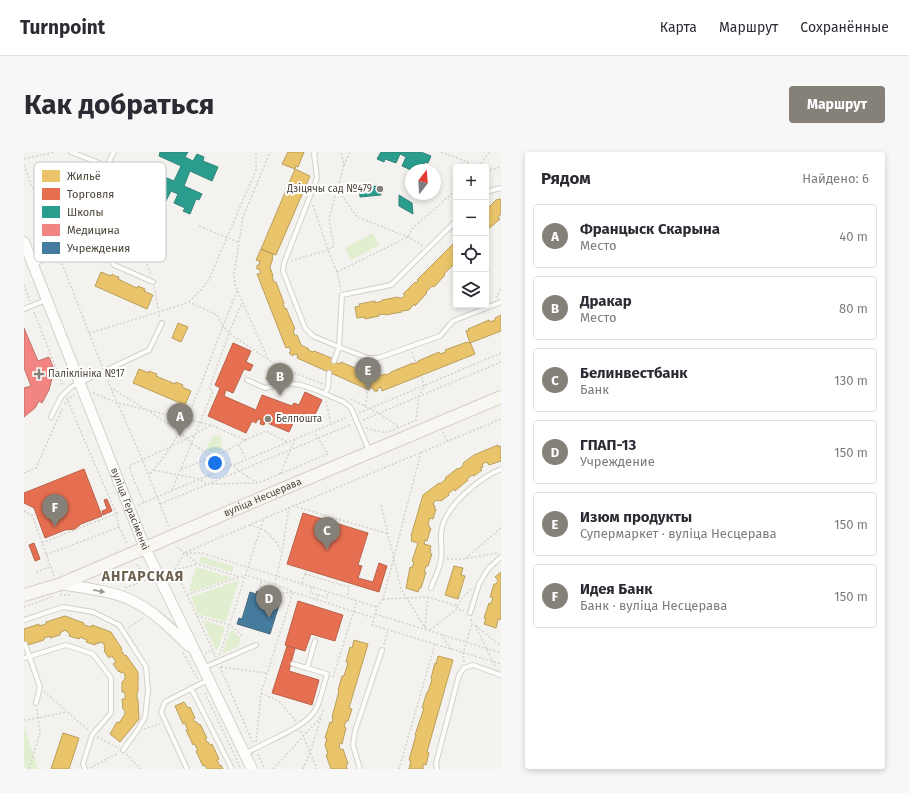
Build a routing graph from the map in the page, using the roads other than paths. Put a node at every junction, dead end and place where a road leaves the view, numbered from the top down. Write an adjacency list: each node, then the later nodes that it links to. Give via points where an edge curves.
1 (71, 152): 4 (lane)
2 (114, 152): 5 (lane)
3 (315, 152): 18 (lane, via 317,178 284,263 283,272 305,328 313,336)
4 (96, 162)
5 (110, 162)
6 (501, 188): 7 (lane)
7 (489, 190)
8 (453, 224): 18 (lane, via 391,285 342,295)
9 (24, 242): 12 (street, вуліца Герасіменкі)
10 (38, 262): 12 (lane)
11 (112, 262): 13 (lane)
12 (34, 265): 14 (street, вуліца Герасіменкі)
13 (153, 282)
14 (47, 300): 16 (lane); 22 (street, вуліца Герасіменкі)
15 (501, 302): 18 (lane, via 453,321 440,336 378,358 368,358)
16 (24, 309)
17 (162, 323): 22 (lane, via 149,350)
18 (339, 347): 19 (lane)
19 (334, 361)
20 (329, 373): 23 (lane)
21 (247, 380): 23 (lane, via 265,388 286,383)
22 (80, 382): 25 (lane, via 65,391); 28 (street, вуліца Герасіменкі)
23 (325, 393): 26 (lane, via 351,408)
24 (501, 397): 26 (main road, вуліца Несцерава)
25 (51, 417)
26 (370, 453): 28 (main road, вуліца Несцерава)
27 (501, 469): 31 (lane, via 474,486 450,510 442,528 441,559)
28 (145, 548): 30 (main road, вуліца Несцерава); 38 (street, вуліца Герасіменкі)
29 (501, 557): 33 (lane, via 488,569 479,584)
30 (58, 585): 32 (main road, вуліца Несцерава); 38 (street, one-way to 38, via 116,595 133,601 152,612)
31 (431, 588)
32 (24, 595)
33 (470, 613)
34 (24, 620): 49 (lane, via 63,607 93,612 119,625 146,667 148,690 145,717)
35 (315, 641): 44 (lane)
36 (25, 644): 40 (lane)
37 (256, 645): 43 (lane, via 217,659)
38 (194, 650): 43 (street, вуліца Герасіменкі)
39 (382, 650): 55 (lane, via 355,732 353,745)
40 (29, 657): 41 (lane); 48 (lane, via 40,687); 51 (lane, via 66,645 93,654 111,678 111,713 92,734 83,764)
41 (24, 658)
42 (293, 664): 44 (lane)
43 (203, 668): 46 (street, вуліца Герасіменкі)
44 (307, 668): 50 (lane, via 327,674 317,707 311,717 300,726)
45 (500, 675): 56 (lane, via 473,665 464,668 458,675 436,763)
46 (204, 682): 47 (lane); 50 (street, вуліца Герасіменкі)
47 (191, 688): 52 (lane, via 165,702 161,712); 53 (lane)
48 (36, 704)
49 (123, 750)
50 (245, 754): 54 (street, вуліца Герасіменкі)
51 (85, 769)
52 (186, 769)
53 (232, 769)
54 (252, 769)
55 (360, 769)
56 (437, 769)

